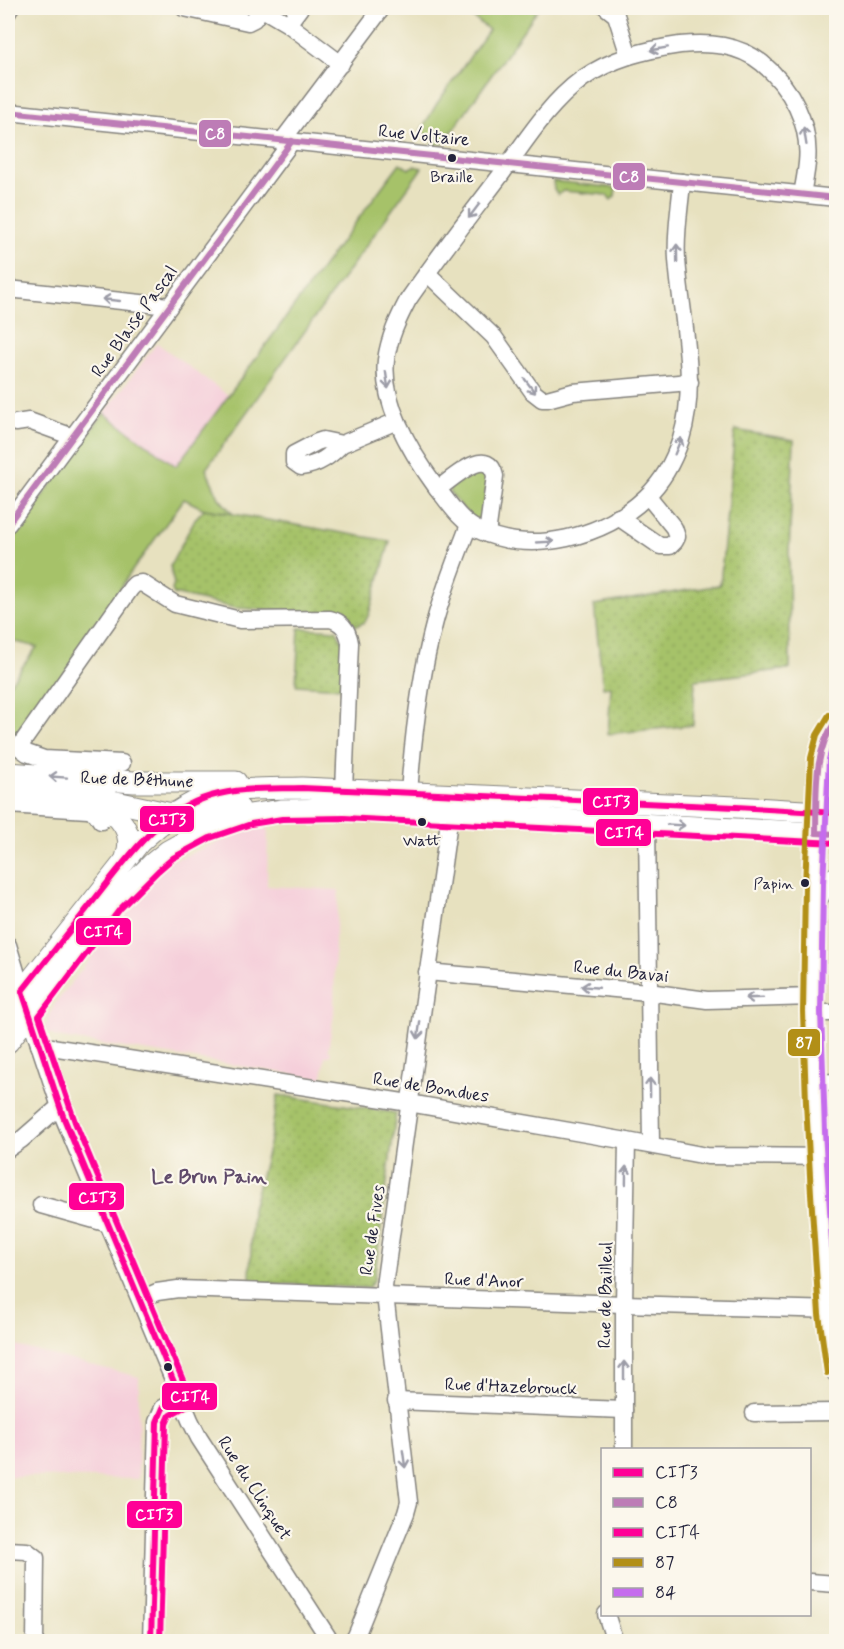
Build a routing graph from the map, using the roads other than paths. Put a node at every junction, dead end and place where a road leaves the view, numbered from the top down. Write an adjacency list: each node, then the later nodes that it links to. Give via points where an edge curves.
1 (10, 8): 7 (street)
2 (184, 8): 3 (street, via 248,22)
3 (262, 8): 8 (street)
4 (300, 8): 8 (street)
5 (382, 8): 10 (street, Rue Blaise Pascal)
6 (614, 10): 9 (street)
7 (8, 12)
8 (288, 24): 10 (street)
9 (629, 56): 13 (street, via 596,70 565,93); 15 (street, one-way to 9, via 808,157 801,118 791,96 754,57 736,48 705,43)
10 (341, 64): 12 (street, Rue Blaise Pascal)
11 (8, 112): 12 (street, Rue Voltaire)
12 (287, 141): 13 (street, Rue Voltaire); 19 (street, Rue Blaise Pascal)
13 (508, 164): 14 (street, Rue Voltaire); 17 (street, one-way to 17)
14 (682, 182): 15 (street, Rue Voltaire); 20 (street, one-way to 14, via 677,257)
15 (802, 194): 16 (street, Rue Voltaire)
16 (837, 198)
17 (428, 273): 20 (street, one-way to 20, via 486,328 537,396 547,399 573,392); 21 (street, one-way to 21, via 408,300 388,349 386,377)
18 (8, 289): 19 (street, one-way to 18)
19 (169, 306): 23 (street, Rue Blaise Pascal)
20 (690, 382): 26 (street, one-way to 20, via 679,445)
21 (397, 421): 24 (street); 25 (street)
22 (16, 423): 23 (street, via 30,421)
23 (73, 436): 28 (street, Rue Blaise Pascal)
24 (342, 444)
25 (438, 489): 29 (street); 30 (street, via 476,464 488,464 495,476)
26 (648, 496): 27 (street); 27 (street, via 674,528 676,537 670,546 660,546)
27 (618, 517): 30 (street, one-way to 27, via 554,542)
28 (8, 524)
29 (469, 525): 30 (street); 38 (street, via 440,603 428,649)
30 (488, 534)
31 (837, 721): 45 (main road, via 822,749)
32 (122, 763): 39 (street, via 44,759 20,747 131,588 142,583 175,604 230,618 330,619 344,626 350,644)
33 (8, 773): 34 (main road, Rue de Béthune, one-way to 33)
34 (134, 782): 35 (main road, Rue de Béthune, via 246,782); 42 (main road, via 151,793)
35 (302, 788): 39 (main road); 42 (main road, via 225,793)
36 (8, 790): 37 (main road, Rue de Béthune)
37 (60, 793): 42 (main road, Rue de Béthune, via 93,797); 46 (main road, Rue de Béthune, via 104,807 118,818 129,843)
38 (409, 794): 39 (main road); 45 (main road)
39 (344, 800): 41 (main road); 42 (main road, Rue de Béthune, via 280,802); 48 (main road, via 249,815 191,837 168,850)
40 (8, 805): 43 (street, Rue de Béthune, via 88,810)
41 (450, 814): 44 (main road); 51 (street, Rue de Fives)
42 (167, 816): 46 (main road); 48 (main road, via 149,853)
43 (101, 820)
44 (647, 823): 45 (main road, one-way to 45); 53 (street)
45 (827, 823): 49 (main road, via 814,884)
46 (126, 858): 52 (main road)
47 (837, 877): 49 (main road, via 823,888)
48 (113, 903): 57 (main road)
49 (815, 903): 54 (main road)
50 (8, 945): 52 (street, Rue du Clinquet)
51 (427, 972): 53 (street, Rue du Bavai, one-way to 51); 62 (street, Rue de Fives, one-way to 62)
52 (22, 991): 55 (main road); 57 (street, Rue du Clinquet)
53 (648, 992): 54 (street, Rue du Bavai, one-way to 53, via 706,1000); 65 (street, one-way to 53)
54 (812, 1005): 56 (street, Rue du Bavai); 61 (main road)
55 (8, 1009)
56 (837, 1013)
57 (29, 1014): 58 (main road); 59 (street, Rue du Clinquet)
58 (8, 1042)
59 (39, 1045): 62 (street, Rue de Bondues); 63 (street, Rue du Clinquet)
60 (837, 1082): 61 (street)
61 (813, 1083): 67 (main road)
62 (409, 1103): 64 (street, Rue de Bondues); 70 (street, Rue de Fives)
63 (60, 1106): 66 (street); 69 (street, Rue du Clinquet)
64 (627, 1141): 65 (street, Rue de Bondues); 72 (street, Rue de Bailleul, one-way to 64)
65 (651, 1146): 67 (street, Rue de Bondues, via 707,1156)
66 (8, 1149)
67 (826, 1157): 73 (main road)
68 (41, 1205): 69 (street)
69 (109, 1224): 71 (street, Rue du Clinquet)
70 (384, 1297): 71 (street, Rue d'Anor, via 178,1289); 72 (street, Rue d'Anor); 76 (street, Rue de Fives)
71 (141, 1299): 75 (street, Rue du Clinquet)
72 (624, 1304): 73 (street, Rue d'Anor); 77 (street, Rue de Bailleul, one-way to 72)
73 (832, 1310): 74 (main road, via 831,1341)
74 (837, 1371)
75 (181, 1399): 85 (street, Rue du Clinquet, via 199,1438); 87 (street, via 163,1408 157,1422)
76 (396, 1401): 77 (street, Rue d'Hazebrouck); 90 (street, Rue de Fives, one-way to 90, via 409,1502)
77 (624, 1410): 80 (street, Rue de Bailleul)
78 (837, 1412): 79 (street)
79 (754, 1413)
80 (624, 1448)
81 (8, 1550): 86 (street, via 27,1551 36,1558)
82 (811, 1582): 83 (street)
83 (837, 1584)
84 (607, 1616): 91 (street)
85 (319, 1624): 88 (street); 89 (street, Rue du Clinquet)
86 (35, 1641)
87 (151, 1641)
88 (318, 1641)
89 (331, 1641)
90 (352, 1641)
91 (615, 1641)

